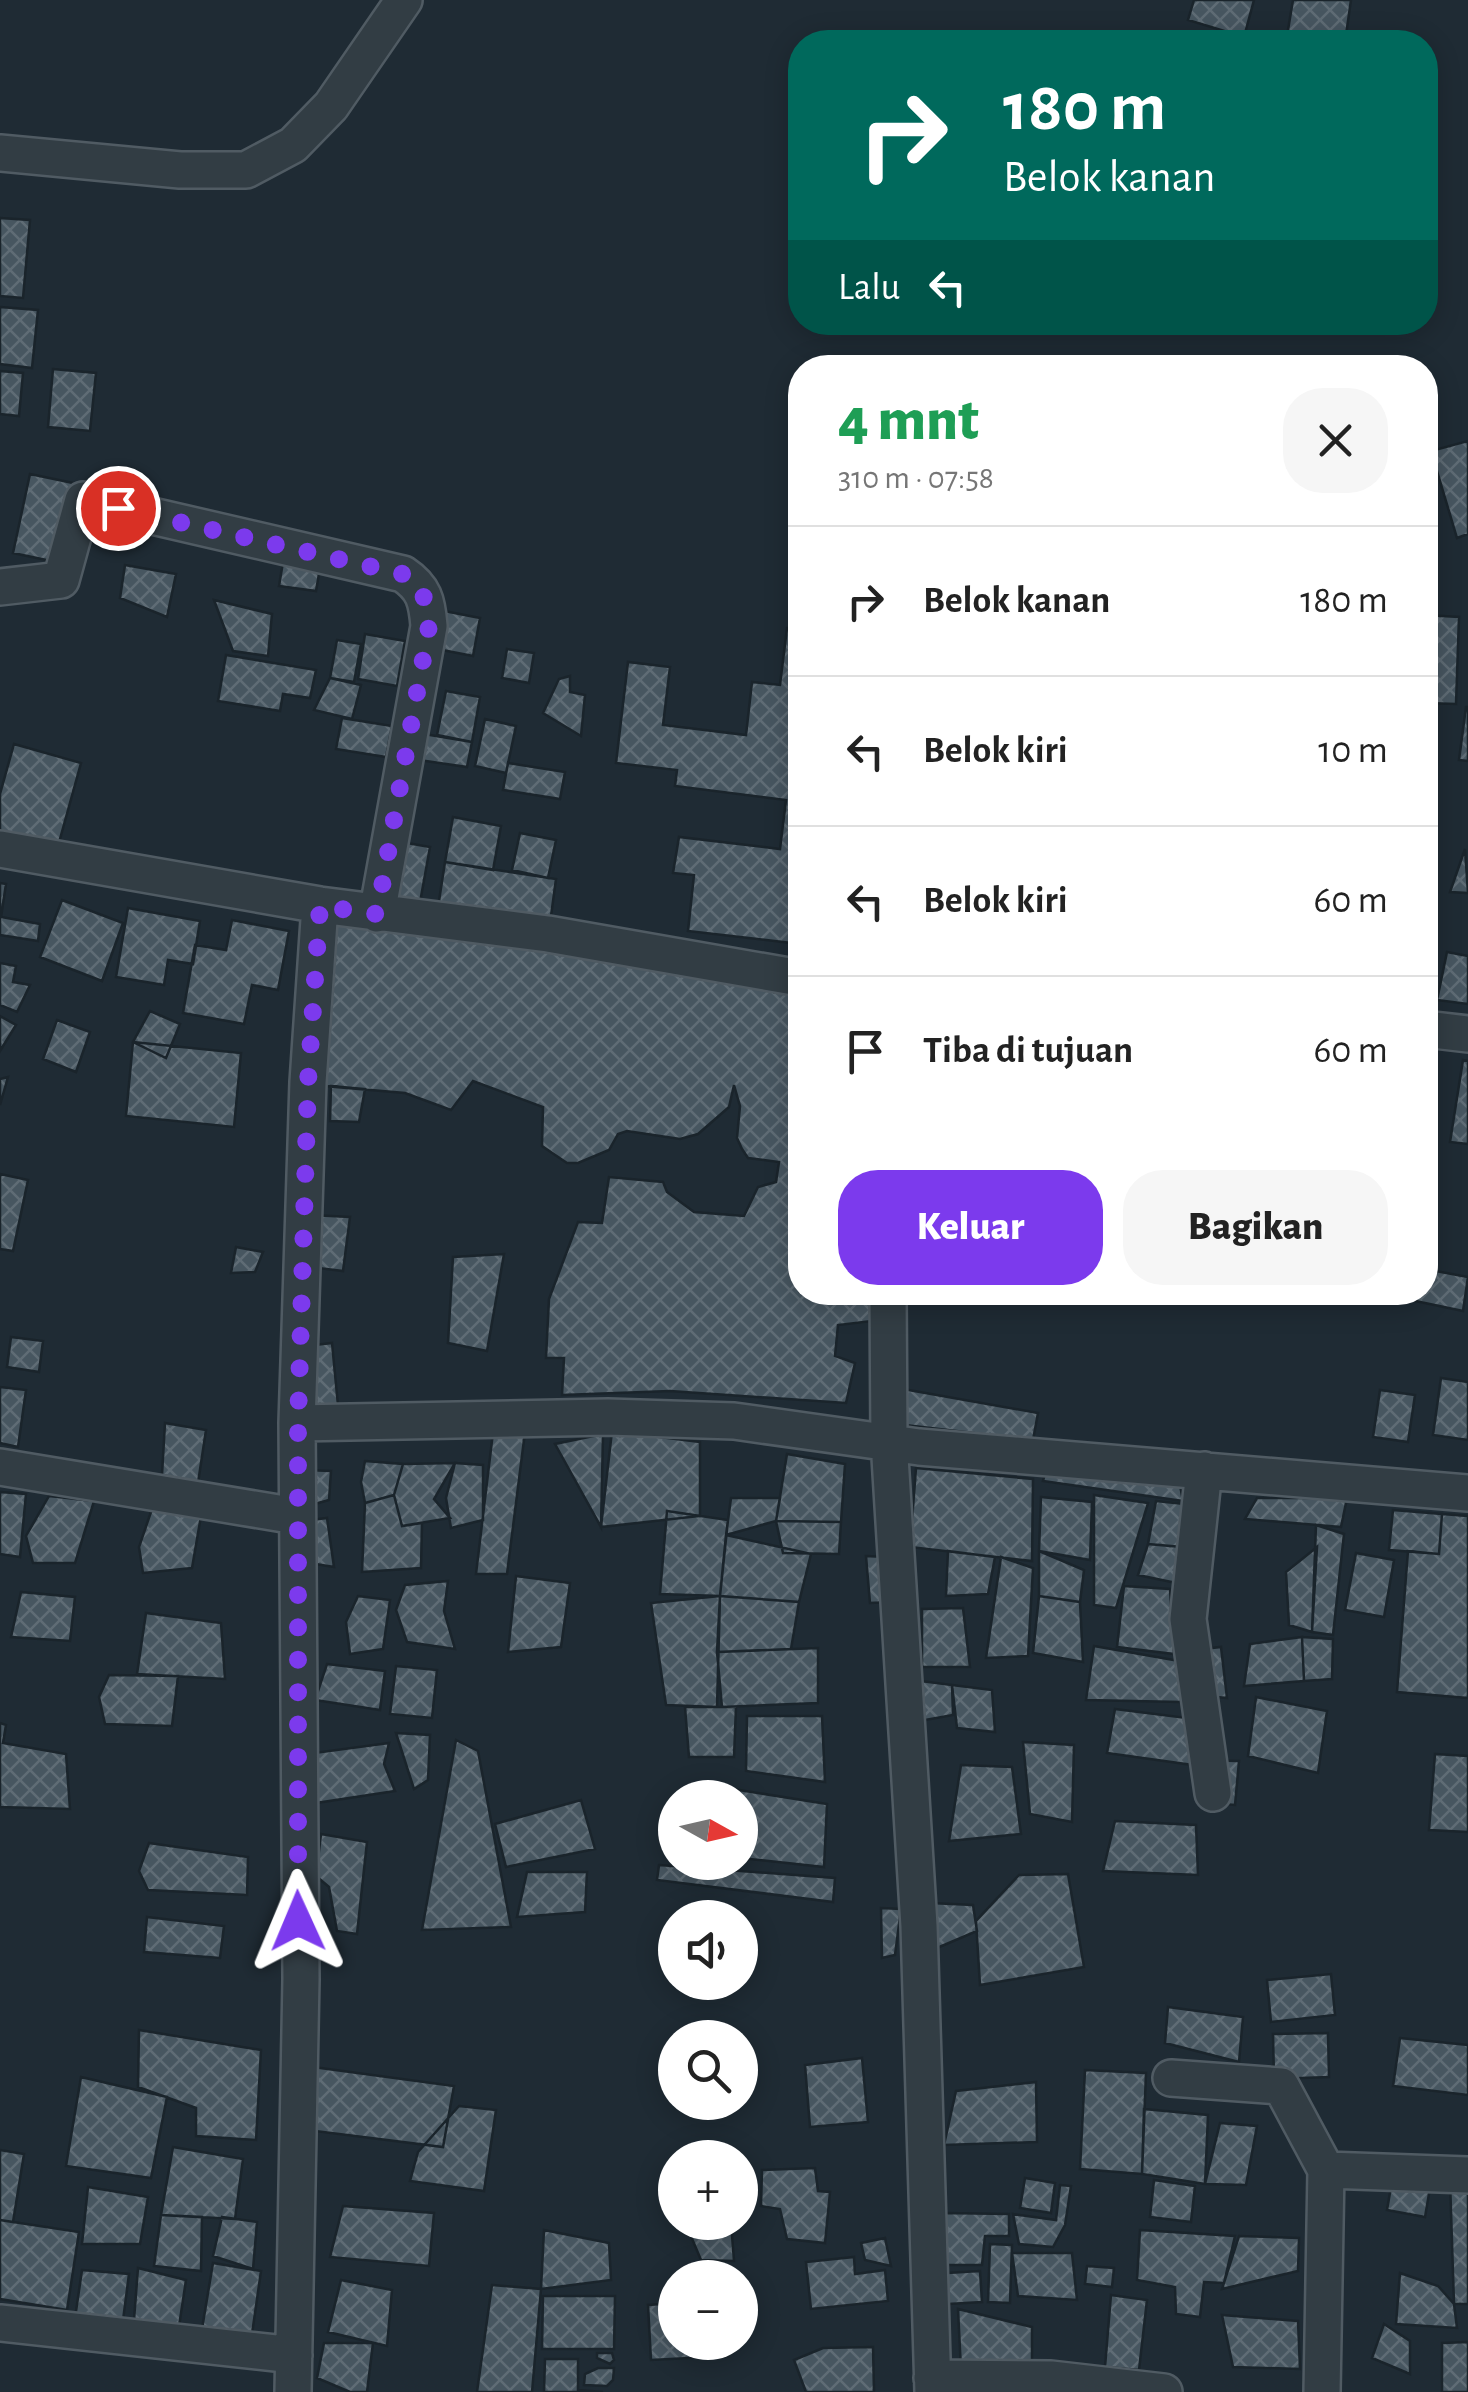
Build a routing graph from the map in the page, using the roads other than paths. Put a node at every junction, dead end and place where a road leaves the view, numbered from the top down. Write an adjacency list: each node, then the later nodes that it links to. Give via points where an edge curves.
1 (404, 0): 2 (street, via 331,106 293,145 246,170)
2 (0, 152)
3 (0, 587): 6 (street, via 62,580 83,500 403,574 420,586 429,626)
4 (0, 848): 5 (street)
5 (320, 906): 6 (street); 11 (street)
6 (377, 914): 7 (street, via 548,934)
7 (788, 976)
8 (1438, 1031): 9 (street)
9 (1468, 1034)
10 (888, 1305): 12 (street)
11 (298, 1423): 12 (street, via 717,1420); 16 (street)
12 (889, 1441): 14 (street); 23 (street, via 920,1926)
13 (0, 1467): 16 (street)
14 (1204, 1470): 15 (street); 17 (street, via 1188,1619)
15 (1468, 1492)
16 (296, 1516): 22 (street, via 300,1979)
17 (1212, 1793)
18 (1171, 2078): 19 (street, via 1281,2086)
19 (1326, 2170): 20 (street); 26 (street)
20 (1468, 2175)
21 (0, 2323): 22 (street)
22 (294, 2355): 24 (street)
23 (932, 2385): 25 (street, via 1051,2379)
24 (292, 2392)
25 (1164, 2392)
26 (1322, 2392)

